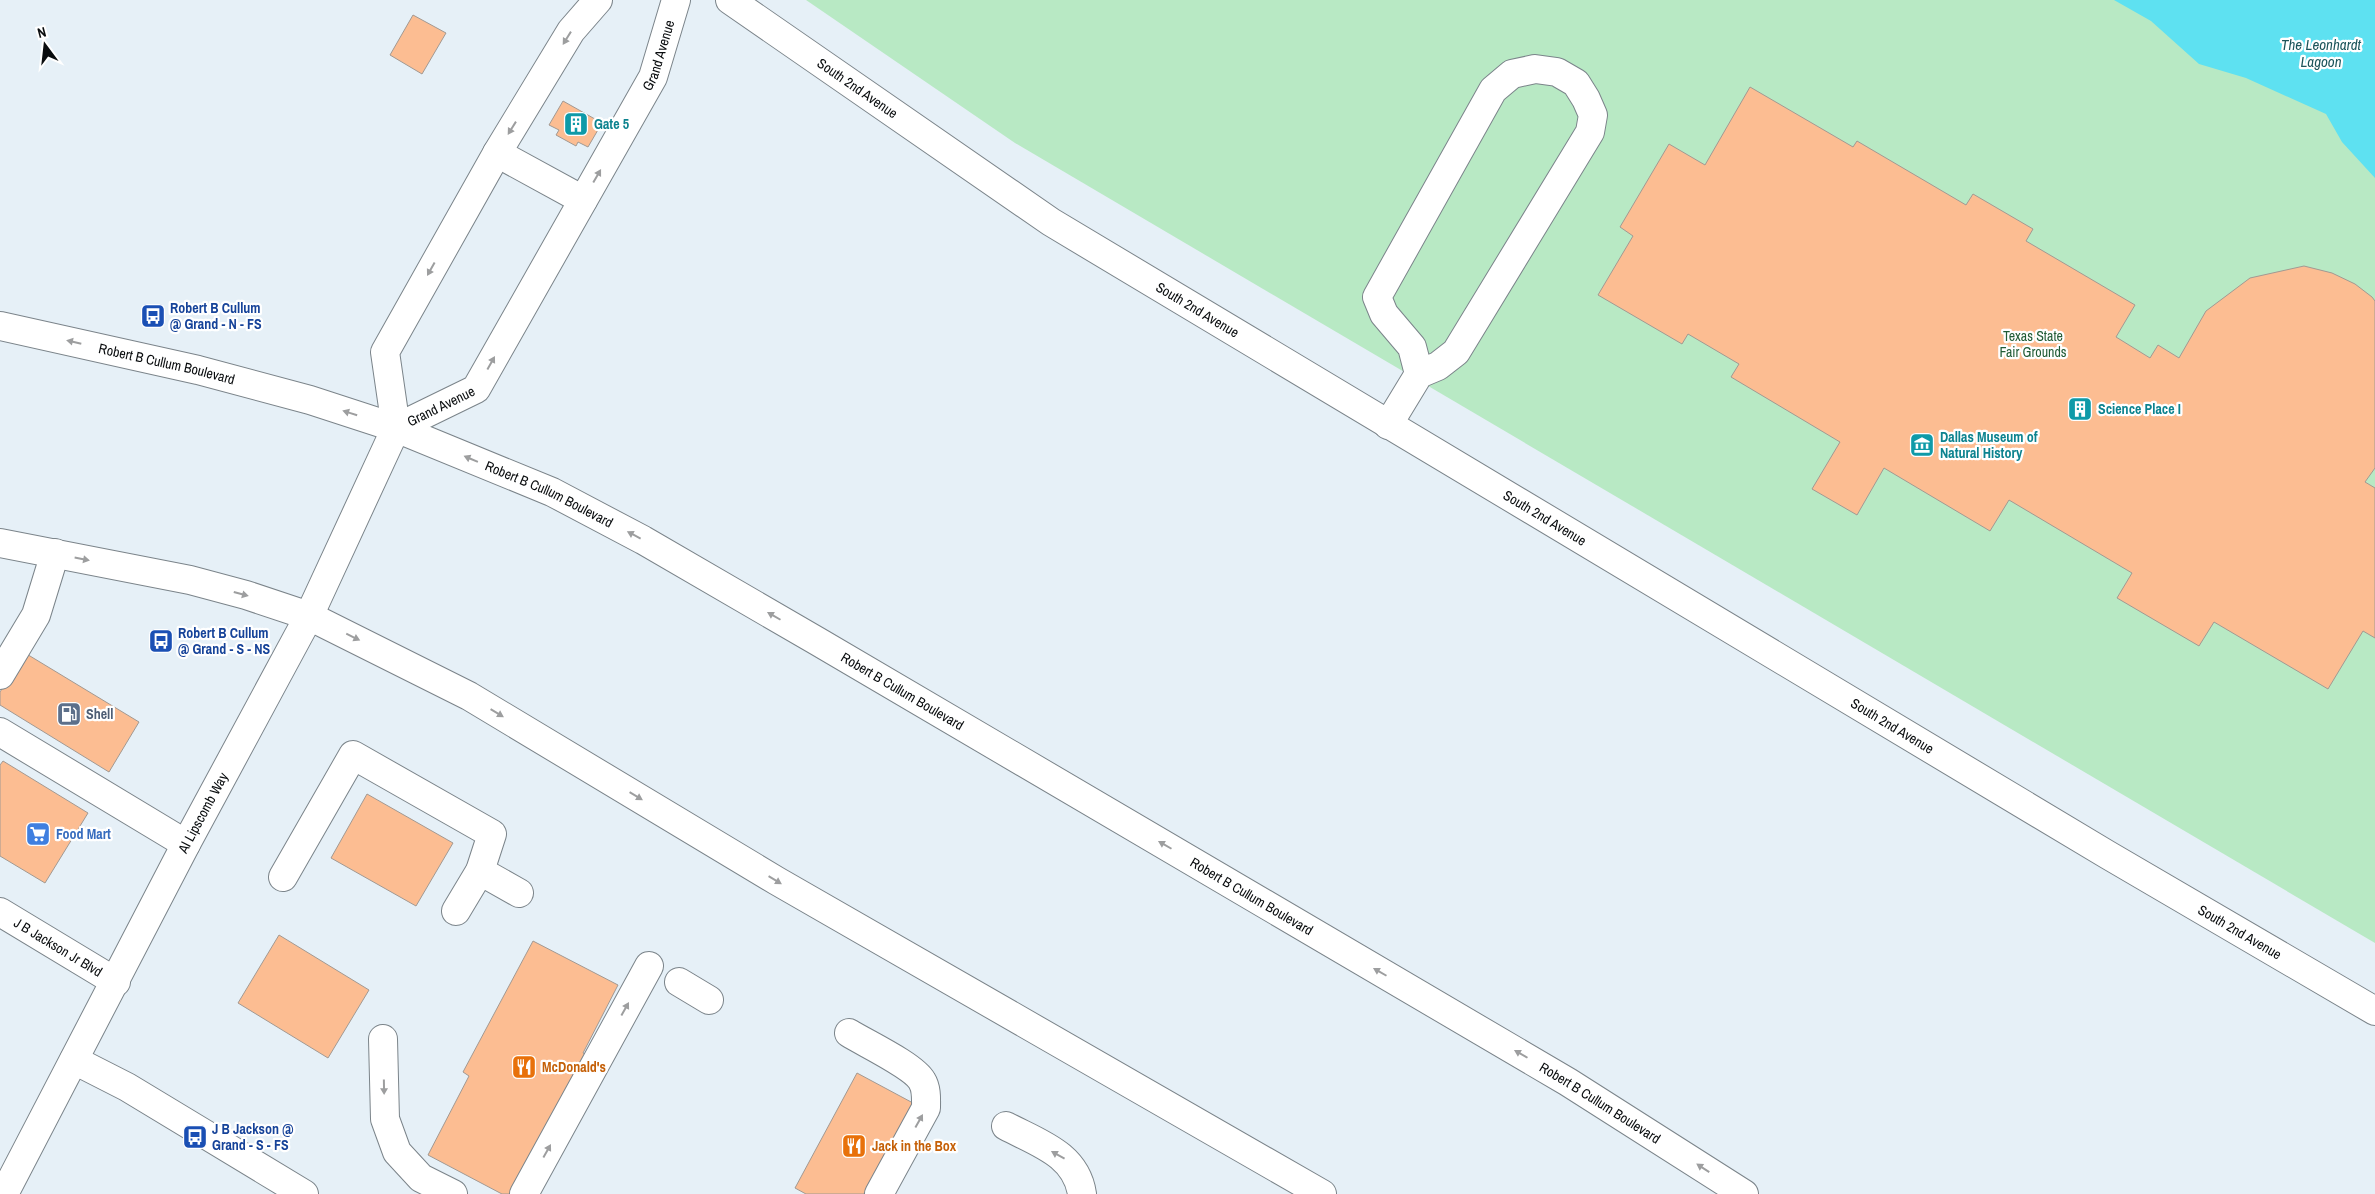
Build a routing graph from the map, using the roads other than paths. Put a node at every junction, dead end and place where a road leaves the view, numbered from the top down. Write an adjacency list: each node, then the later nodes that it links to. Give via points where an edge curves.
1 (598, 0): 4 (street, Grand Avenue, one-way to 4, via 571,31)
2 (676, 0): 5 (street, Grand Avenue, one-way to 2, via 653,77)
3 (730, 0): 8 (street, South 2nd Avenue, via 1050,222)
4 (497, 153): 5 (street); 9 (street, Grand Avenue, one-way to 9, via 385,352)
5 (582, 200): 9 (street, Grand Avenue, one-way to 5, via 476,389)
6 (0, 326): 9 (street, Robert B Cullum Boulevard, one-way to 6, via 310,400 198,370)
7 (1418, 374): 7 (street, via 1438,366 1456,352 1590,132 1593,115 1586,99 1576,83 1557,72 1535,69 1512,74 1493,90 1377,297 1384,314 1412,347); 8 (street)
8 (1388, 425): 25 (street, South 2nd Avenue)
9 (396, 428): 12 (street, Al Lipscomb Way); 37 (street, Robert B Cullum Boulevard, one-way to 9, via 1568,1082 643,540 552,492)
10 (0, 543): 11 (street)
11 (55, 553): 12 (street, one-way to 12, via 190,580); 13 (street, via 36,614)
12 (309, 616): 15 (street, Al Lipscomb Way); 36 (street, one-way to 36, via 469,696 777,881)
13 (0, 675)
14 (0, 732): 15 (street)
15 (186, 844): 22 (street, Al Lipscomb Way)
16 (480, 871): 17 (street, via 492,834 353,754); 18 (street); 19 (street)
17 (283, 877)
18 (519, 893)
19 (456, 911)
20 (0, 912): 22 (street, J B Jackson Jr Blvd)
21 (649, 966): 33 (street, one-way to 21)
22 (116, 982): 28 (street, Al Lipscomb Way)
23 (679, 982): 24 (street)
24 (709, 1000)
25 (2375, 1011)
26 (849, 1034): 34 (street, one-way to 26, via 926,1108 926,1096 922,1080 909,1068)
27 (383, 1039): 32 (street, one-way to 32, via 384,1119 397,1152 421,1178)
28 (74, 1060): 30 (street, Al Lipscomb Way); 31 (street, via 127,1087)
29 (1006, 1126): 35 (street, one-way to 29, via 1075,1170 1066,1160)
30 (4, 1194)
31 (304, 1194)
32 (453, 1194)
33 (524, 1194)
34 (879, 1194)
35 (1082, 1194)
36 (1322, 1194)
37 (1744, 1194)

